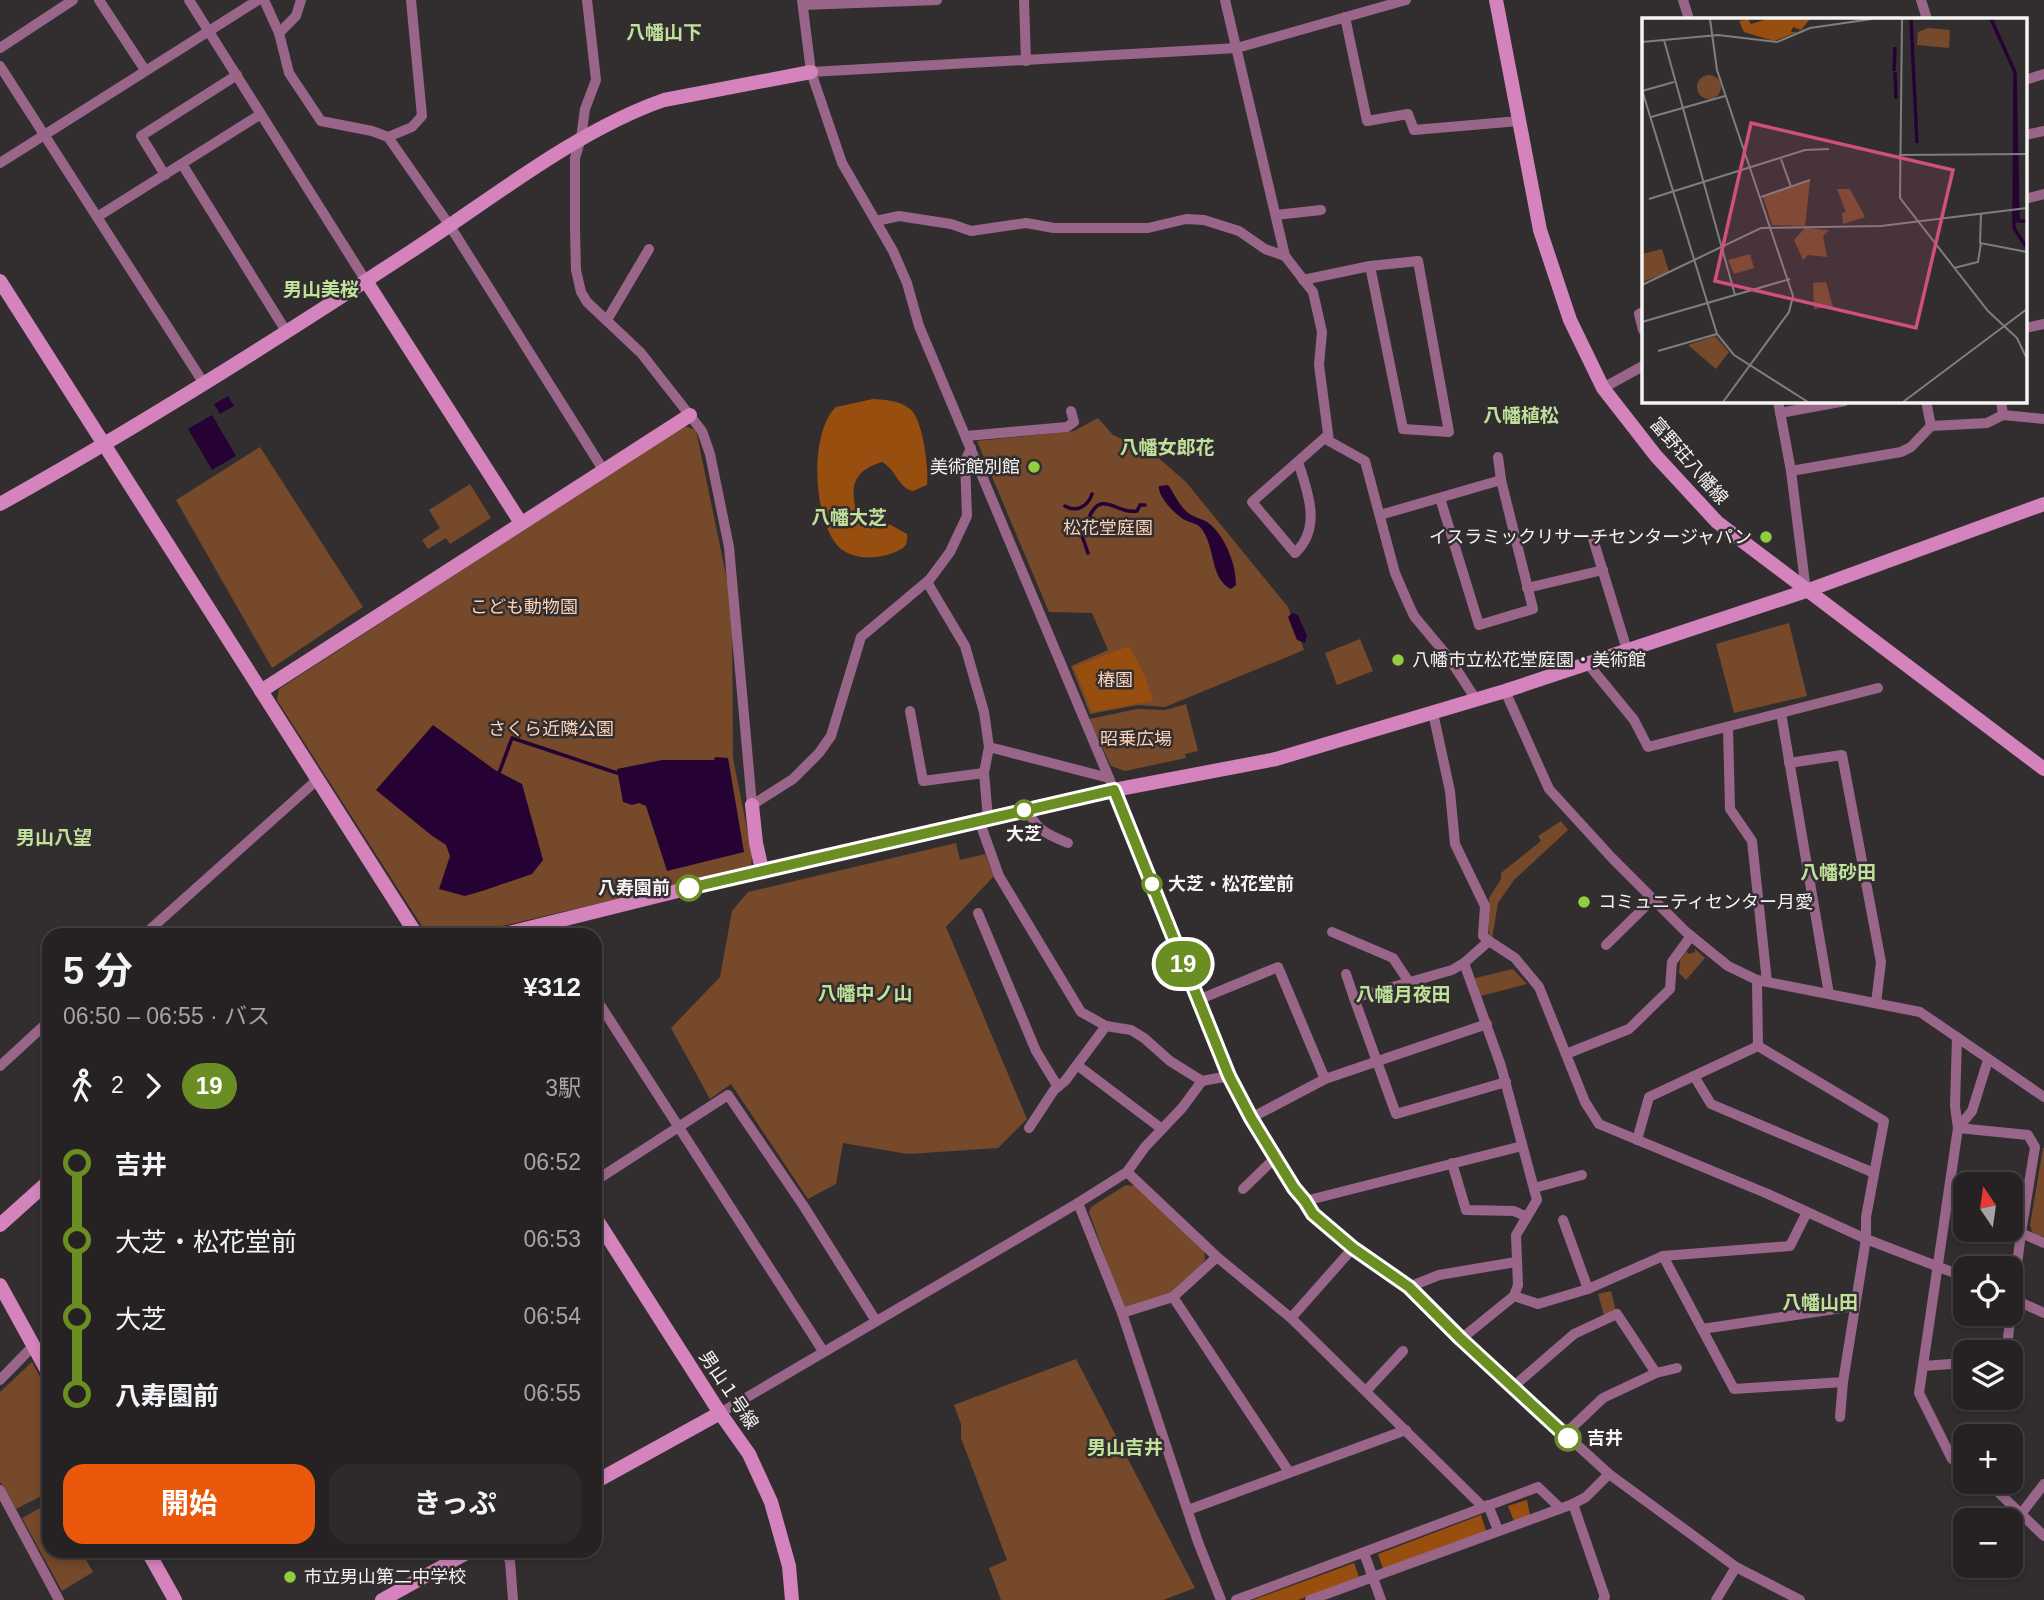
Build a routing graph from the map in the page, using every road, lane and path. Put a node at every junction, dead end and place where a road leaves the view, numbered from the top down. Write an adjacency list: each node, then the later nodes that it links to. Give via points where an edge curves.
1 (74, 0): 23 (street)
2 (99, 0): 27 (street)
3 (189, 0): 21 (street)
4 (258, 0): 21 (street)
5 (264, 0): 22 (street)
6 (301, 0): 22 (street, via 296,16)
7 (411, 0): 37 (street, via 422,116 412,128)
8 (587, 0): 38 (street, via 596,80 585,108)
9 (937, 0): 17 (street)
10 (1024, 0): 25 (street)
11 (1225, 0): 24 (street)
12 (1406, 0): 16 (street)
13 (1496, 0): 33 (street, 富野荘八幡線)
14 (1683, 0): 19 (street)
15 (1921, 0): 20 (street)
16 (1389, 1): 18 (street)
17 (802, 3): 28 (street)
18 (1345, 17): 24 (street); 33 (street, via 1367,121 1408,114 1414,131)
19 (1689, 18)
20 (1927, 18)
21 (209, 30): 27 (street); 29 (street)
22 (279, 33): 37 (street, via 289,73 321,121)
23 (0, 48)
24 (1237, 48): 25 (street); 45 (street)
25 (1026, 61): 28 (street)
26 (0, 66): 36 (street)
27 (145, 70): 36 (street)
28 (811, 72): 38 (street, via 664,100); 47 (street, via 842,163)
29 (237, 75): 32 (street); 41 (street, via 141,136)
30 (2044, 75): 31 (street)
31 (2026, 80)
32 (261, 114): 40 (street); 54 (street)
33 (1519, 121): 61 (street, 富野荘八幡線, via 1551,269)
34 (2044, 131): 35 (street)
35 (2026, 135)
36 (45, 136): 39 (street); 46 (street)
37 (388, 137): 48 (street)
38 (581, 138): 48 (street); 55 (street, via 575,158 576,270 587,302)
39 (0, 163)
40 (182, 163): 41 (street); 58 (street)
41 (165, 174): 46 (street)
42 (2044, 194): 43 (street)
43 (2026, 199)
44 (1321, 210): 45 (street)
45 (1276, 215): 50 (street)
46 (97, 217): 60 (street)
47 (876, 221): 50 (street, via 899,216 971,231 1026,223 1054,228 1149,229 1186,219 1204,220 1239,231); 73 (street, via 907,283 919,326)
48 (450, 226): 54 (street); 78 (street)
49 (649, 249): 55 (street)
50 (1285, 256): 52 (street)
51 (1370, 266): 51 (street, via 1418,261 1449,432 1403,429); 52 (street)
52 (1303, 280): 72 (street, via 1313,292 1322,332 1319,365)
53 (0, 281): 74 (street)
54 (366, 281): 58 (street); 85 (street)
55 (607, 320): 68 (street, via 641,353)
56 (2044, 324): 57 (street)
57 (2026, 328)
58 (286, 331): 60 (street)
59 (1642, 367): 61 (street)
60 (203, 382): 74 (street)
61 (1603, 388): 90 (street, 富野荘八幡線, via 1656,456 1717,522)
62 (1778, 402): 67 (street)
63 (1840, 402): 67 (street)
64 (1926, 402): 71 (street)
65 (2001, 402): 69 (street)
66 (1071, 411): 73 (street, via 1074,422 1067,427)
67 (1780, 413): 79 (street)
68 (690, 415): 78 (street); 107 (street, via 710,454 729,547)
69 (2003, 415): 70 (street); 71 (street, via 1987,423)
70 (2044, 419)
71 (1931, 426): 79 (street, via 1901,452)
72 (1328, 435): 77 (street); 84 (street, via 1329,440 1365,461)
73 (966, 436): 75 (street)
74 (104, 446): 82 (street); 94 (street)
75 (971, 448): 88 (street, via 965,461 967,516 950,552); 106 (street)
76 (1497, 457): 80 (street)
77 (1298, 462): 77 (street, via 1252,502 1295,553 1306,543 1311,516)
78 (604, 471): 85 (street)
79 (1791, 471): 90 (street)
80 (1501, 480): 81 (street); 89 (street)
81 (1440, 498): 84 (street); 89 (street, via 1479,625 1532,609)
82 (0, 504)
83 (2044, 504): 90 (street)
84 (1380, 515): 96 (street, via 1395,573 1414,616 1450,658)
85 (521, 523): 94 (street)
86 (1594, 538): 87 (street)
87 (1603, 570): 89 (street); 91 (street)
88 (927, 582): 101 (street, via 965,646); 107 (street, via 861,637 831,736 819,753 793,779)
89 (1527, 588)
90 (1806, 591): 91 (street); 103 (street, 富野荘八幡線)
91 (1627, 650): 92 (street)
92 (1588, 663): 95 (street); 100 (street, via 1634,720 1648,747)
93 (1878, 688): 99 (street)
94 (261, 691): 105 (street)
95 (1505, 691): 96 (street); 112 (street, via 1549,789)
96 (1477, 701): 98 (street)
97 (910, 711): 104 (street, via 923,781)
98 (1433, 713): 106 (street, via 1276,759); 119 (street, via 1450,790 1455,844 1485,906 1483,936)
99 (1781, 713): 100 (street); 102 (street)
100 (1728, 727): 123 (street, via 1730,809 1752,841)
101 (989, 747): 104 (street); 106 (street)
102 (1790, 763): 125 (street); 128 (street, via 1842,755 1881,962)
103 (2044, 769)
104 (984, 773): 109 (street)
105 (317, 780): 114 (street); 115 (street)
106 (1111, 784): 108 (street); 127 (street)
107 (752, 805): 111 (street)
108 (1027, 809): 109 (street); 110 (street, via 1034,824 1046,834)
109 (983, 819): 111 (street); 131 (street, via 999,876 1081,1012)
110 (1068, 843)
111 (762, 870): 116 (street)
112 (1653, 899): 118 (street); 120 (street)
113 (978, 913): 145 (street, via 1036,1051)
114 (152, 928)
115 (412, 928)
116 (555, 928)
117 (1332, 932): 124 (street, via 1393,958)
118 (1691, 936): 123 (street, via 1728,967); 135 (street, via 1672,961 1670,989 1629,1029)
119 (1489, 941): 121 (street); 135 (street, via 1515,958 1539,987)
120 (1606, 945)
121 (1464, 963): 124 (street); 130 (street)
122 (1346, 974): 126 (street)
123 (1762, 981): 125 (street); 134 (street)
124 (1409, 982): 126 (street)
125 (1829, 994): 128 (street)
126 (1354, 998): 137 (street)
127 (1198, 1000): 140 (street); 142 (street, via 1278,967)
128 (1876, 1003): 133 (street, via 1920,1012)
129 (602, 1008): 148 (street)
130 (1488, 1024): 137 (street); 144 (street)
131 (1105, 1026): 138 (street); 143 (street, via 1131,1030)
132 (42, 1027): 139 (street)
133 (1957, 1037): 136 (street); 150 (street)
134 (1758, 1046): 141 (street); 157 (street, via 1884,1121)
135 (1566, 1054): 152 (street, via 1599,1124)
136 (1989, 1060): 146 (street); 150 (street, via 1972,1111)
137 (1376, 1061): 142 (street); 144 (street, via 1396,1114)
138 (1077, 1065): 145 (street); 151 (street)
139 (0, 1066)
140 (1229, 1076): 143 (street); 147 (street)
141 (1694, 1076): 152 (street, via 1648,1097); 157 (street, via 1710,1104)
142 (1325, 1079): 147 (street)
143 (1202, 1081): 151 (street)
144 (1506, 1082): 153 (street)
145 (1058, 1087): 149 (street)
146 (2044, 1097)
147 (1251, 1118): 154 (street)
148 (678, 1126): 159 (street); 190 (street, via 728,1094); 194 (street)
149 (1029, 1128)
150 (1958, 1128): 168 (street, via 2028,1135 2035,1147); 178 (street)
151 (1162, 1129): 156 (street)
152 (1637, 1140): 165 (street)
153 (1522, 1146): 155 (street); 161 (street)
154 (1275, 1157): 162 (street); 163 (street)
155 (1452, 1163): 163 (street); 166 (street, via 1466,1210 1514,1211)
156 (1127, 1172): 164 (street); 176 (street)
157 (1874, 1172): 172 (street)
158 (1583, 1175): 161 (street)
159 (602, 1176)
160 (42, 1187): 169 (street)
161 (1534, 1188): 166 (street, via 1537,1200)
162 (1243, 1189)
163 (1305, 1201): 174 (street, via 1313,1214)
164 (1078, 1203): 187 (street); 190 (street)
165 (1807, 1212): 172 (street); 175 (street, via 1790,1246)
166 (1527, 1217): 177 (street, via 1516,1235)
167 (1563, 1220): 182 (street)
168 (2023, 1221)
169 (0, 1225)
170 (602, 1228): 205 (street, 男山１号線)
171 (2023, 1234): 173 (street)
172 (1866, 1239): 178 (street); 186 (street)
173 (2044, 1243)
174 (1353, 1248): 181 (street); 189 (street)
175 (1663, 1256): 182 (street); 191 (street)
176 (1217, 1257): 184 (street); 189 (street)
177 (1516, 1262): 181 (street, via 1439,1275); 183 (street)
178 (1938, 1267): 179 (street); 198 (street)
179 (1953, 1273)
180 (0, 1285): 193 (street)
181 (1409, 1287): 192 (street)
182 (1588, 1289): 183 (street, via 1538,1304)
183 (1514, 1296): 192 (street)
184 (1173, 1297): 187 (street); 210 (street)
185 (2023, 1304): 188 (street)
186 (1855, 1306): 191 (street); 202 (street)
187 (1122, 1313): 220 (street)
188 (2044, 1314)
189 (1292, 1318): 204 (street)
190 (876, 1321): 194 (street)
191 (1702, 1329): 202 (street, via 1734,1389)
192 (1461, 1339): 203 (street)
193 (33, 1346): 196 (street); 201 (street)
194 (823, 1351): 205 (street)
195 (1403, 1351): 204 (street)
196 (42, 1362)
197 (1953, 1364): 198 (street)
198 (1923, 1366): 209 (street, via 1919,1393)
199 (1677, 1368): 200 (street)
200 (1656, 1373): 203 (street, via 1617,1314 1574,1334); 208 (street, via 1603,1398)
201 (0, 1380)
202 (1843, 1382): 206 (street)
203 (1514, 1386): 208 (street)
204 (1366, 1391): 207 (street)
205 (720, 1413): 212 (street); 235 (street, 男山１号線, via 749,1454 771,1502 789,1566)
206 (1840, 1417)
207 (1406, 1430): 210 (street); 217 (street)
208 (1564, 1435): 211 (street)
209 (1952, 1459)
210 (1289, 1472): 220 (street)
211 (1609, 1474): 216 (street); 229 (street)
212 (602, 1478)
213 (2044, 1484): 221 (street)
214 (0, 1490): 231 (street)
215 (2000, 1494): 219 (street)
216 (1573, 1504): 218 (street); 240 (street)
217 (1485, 1506): 218 (street, via 1538,1487); 223 (street); 225 (street)
218 (1560, 1508): 223 (street)
219 (2015, 1508)
220 (1188, 1510): 236 (street)
221 (2023, 1511)
222 (2023, 1516): 224 (street)
223 (1499, 1530): 230 (street)
224 (2044, 1536)
225 (1364, 1553): 230 (street); 237 (street)
226 (151, 1558): 232 (street)
227 (458, 1558): 233 (street)
228 (509, 1558): 234 (street)
229 (1735, 1567): 241 (street); 242 (street)
230 (1373, 1577): 238 (street); 239 (street)
231 (59, 1600)
232 (173, 1600)
233 (382, 1600)
234 (513, 1600)
235 (792, 1600)
236 (1221, 1600)
237 (1236, 1600)
238 (1310, 1600)
239 (1381, 1600)
240 (1603, 1600)
241 (1716, 1600)
242 (1800, 1600)

